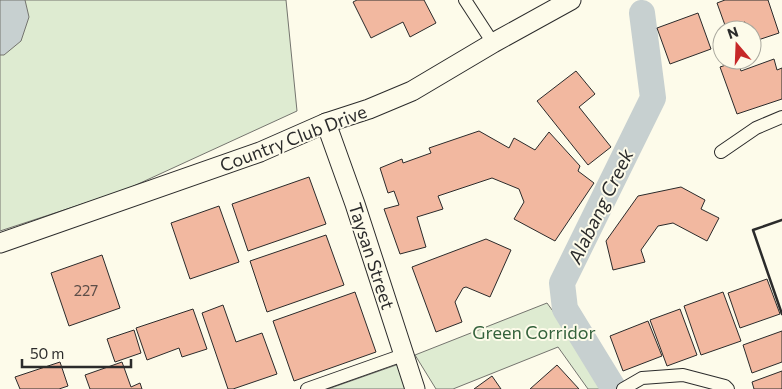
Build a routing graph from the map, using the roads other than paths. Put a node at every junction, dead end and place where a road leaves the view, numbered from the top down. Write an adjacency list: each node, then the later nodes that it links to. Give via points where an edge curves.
1 (465, 0): 3 (street)
2 (571, 0): 3 (street, Country Club Drive)
3 (493, 43): 5 (street, Country Club Drive, via 412,91)
4 (782, 117): 6 (street, via 756,128)
5 (326, 123): 7 (street, Country Club Drive, via 260,152); 8 (street, Taysan Street)
6 (721, 152)
7 (0, 243)
8 (403, 355): 10 (street); 11 (street, Taysan Street)
9 (727, 387): 12 (street, via 683,375 642,378)
10 (307, 389)
11 (415, 389)
12 (623, 389)

